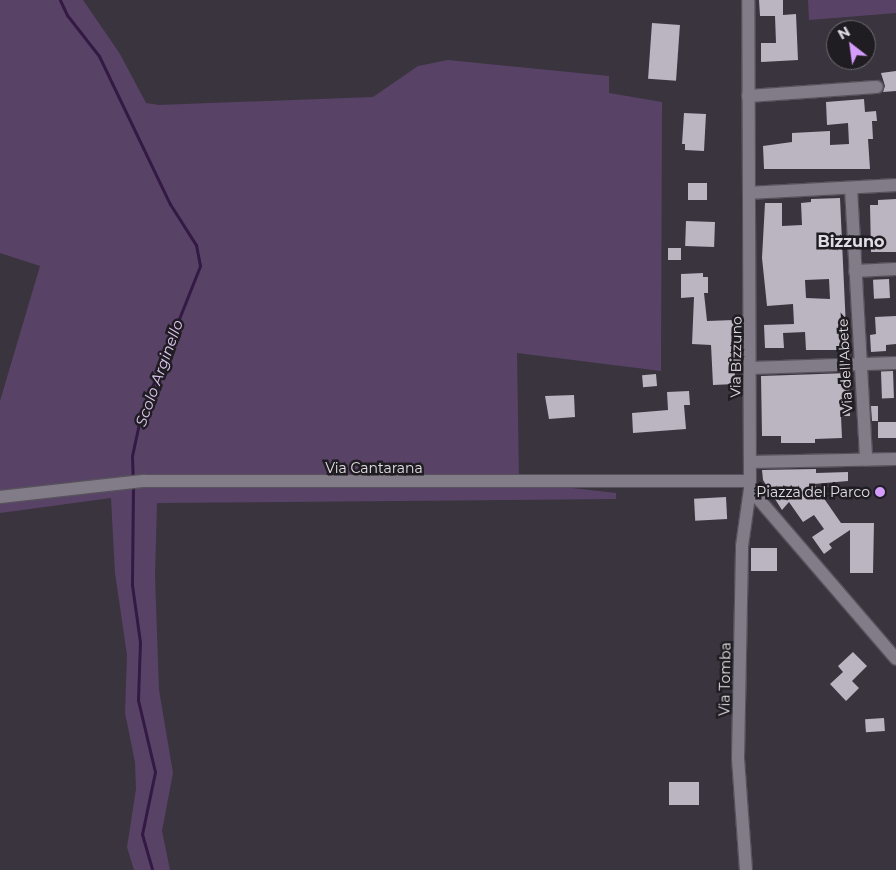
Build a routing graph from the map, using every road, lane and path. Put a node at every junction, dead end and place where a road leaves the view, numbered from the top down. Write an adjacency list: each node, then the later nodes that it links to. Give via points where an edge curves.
1 (748, 0): 3 (street, Via Bizzuno)
2 (877, 87): 3 (street)
3 (748, 96): 6 (street, Via Bizzuno)
4 (896, 185): 5 (street)
5 (851, 188): 6 (street); 8 (street, Via dell'Abete)
6 (749, 193): 11 (street, Via Bizzuno)
7 (896, 269): 8 (street)
8 (855, 271): 10 (street, Via dell'Abete)
9 (896, 363): 10 (street)
10 (860, 364): 11 (street); 13 (street, Via dell'Abete)
11 (750, 368): 14 (street, Via Bizzuno)
12 (896, 459): 13 (street)
13 (866, 460): 14 (street)
14 (750, 462): 15 (street, Via Bizzuno)
15 (749, 485): 16 (street, Via Cantarana, via 132,482); 17 (street); 18 (street, Via Tomba, via 742,546 738,758)
16 (0, 497)
17 (896, 659)
18 (746, 870)

